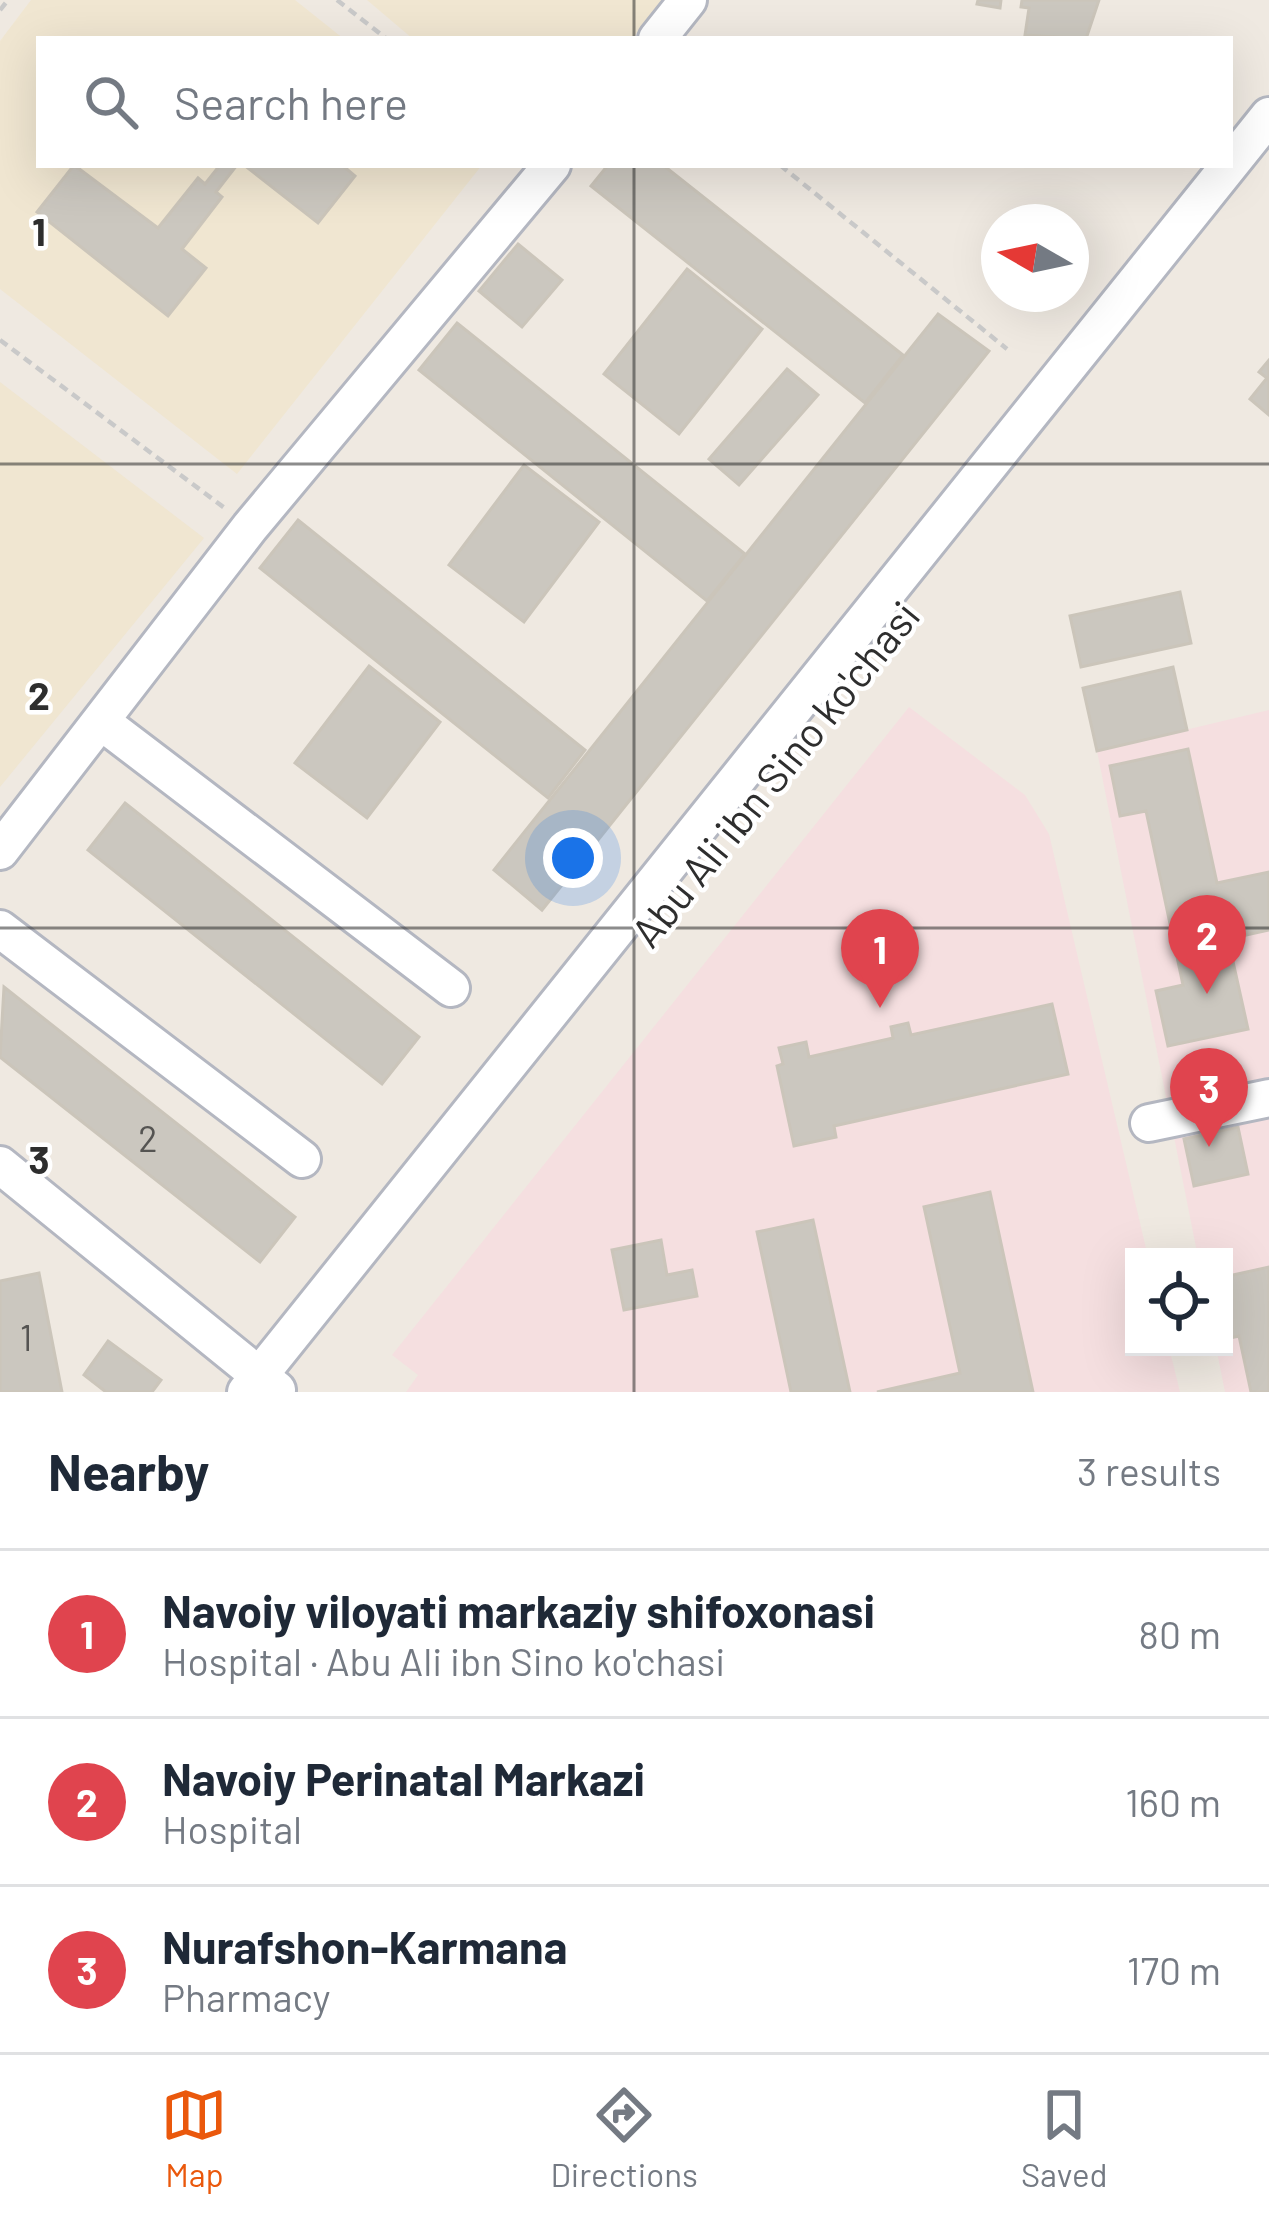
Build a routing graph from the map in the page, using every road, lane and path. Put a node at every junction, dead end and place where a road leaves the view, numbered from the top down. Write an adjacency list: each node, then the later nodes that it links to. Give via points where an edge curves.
1 (8, 0): 4 (path)
2 (337, 0): 5 (path)
3 (688, 0): 6 (street)
4 (0, 10)
5 (383, 36)
6 (659, 36)
7 (1269, 116): 9 (street, Abu Ali ibn Sino ko'chasi)
8 (1269, 151): 24 (street, Abu Ali ibn Sino ko'chasi)
9 (1233, 162)
10 (549, 168): 15 (street)
11 (784, 168): 14 (path)
12 (1228, 168): 24 (street, Abu Ali ibn Sino ko'chasi)
13 (0, 340): 15 (path)
14 (1007, 349)
15 (250, 527): 16 (street)
16 (103, 723): 17 (street); 19 (street)
17 (0, 851)
18 (0, 929): 22 (street)
19 (451, 988)
20 (1269, 1098): 21 (street)
21 (1149, 1123)
22 (302, 1159)
23 (0, 1165): 24 (street)
24 (264, 1387)

